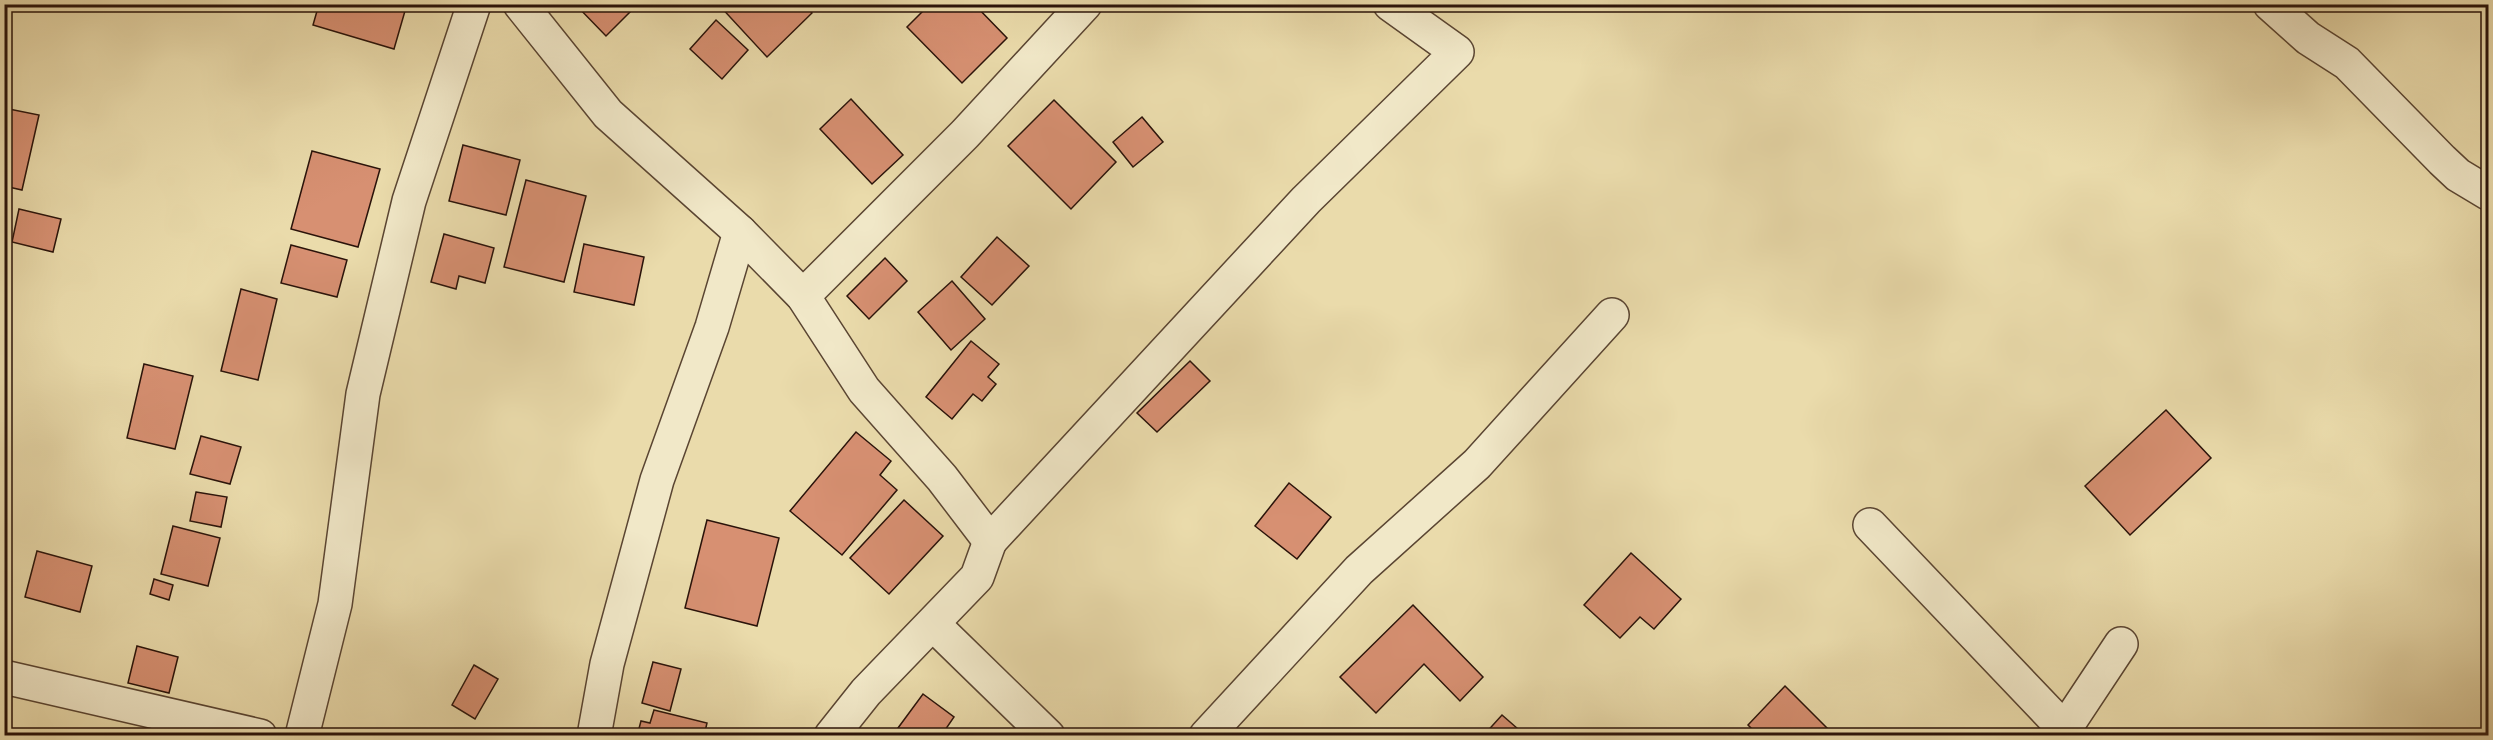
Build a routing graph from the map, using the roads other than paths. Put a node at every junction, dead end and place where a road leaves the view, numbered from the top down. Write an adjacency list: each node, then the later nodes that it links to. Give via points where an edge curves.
1 (474, 4): 17 (street, via 409,201 363,394 335,604)
2 (520, 4): 7 (street, via 608,114)
3 (1085, 4): 8 (street, via 965,134)
4 (1390, 4): 11 (street, via 1457,52 1306,200)
5 (2270, 4): 6 (street, via 2307,38 2347,63 2450,167)
6 (2488, 193)
7 (740, 232): 8 (street); 18 (street, via 712,327 657,480 607,664)
8 (803, 296): 11 (street, via 864,390 942,478)
9 (1612, 315): 21 (street, via 1477,464 1359,570)
10 (1870, 525): 15 (street)
11 (990, 541): 12 (street, via 977,577)
12 (934, 625): 19 (street, via 866,692); 20 (street)
13 (2121, 644): 15 (street)
14 (4, 677): 16 (street)
15 (2065, 734)
16 (261, 735)
17 (302, 735)
18 (594, 735)
19 (831, 735)
20 (1048, 735)
21 (1206, 735)

